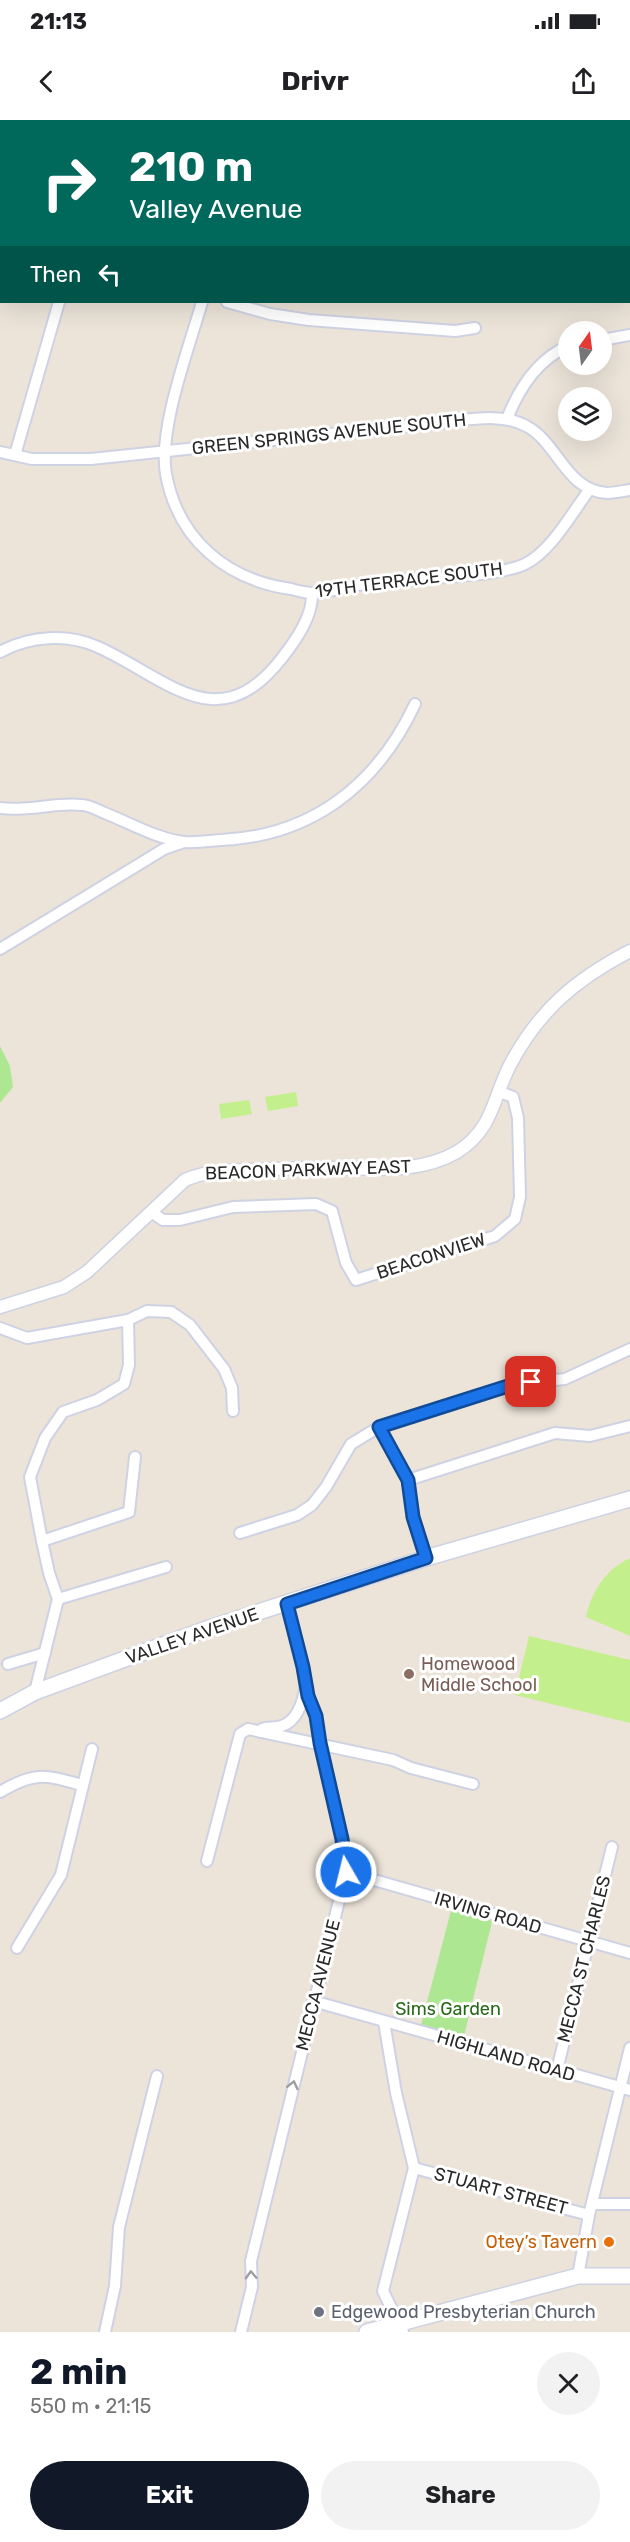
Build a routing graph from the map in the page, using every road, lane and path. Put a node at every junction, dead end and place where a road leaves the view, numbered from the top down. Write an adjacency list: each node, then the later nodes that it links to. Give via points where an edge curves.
1 (59, 303): 11 (street)
2 (202, 303): 9 (street, 19TH TERRACE SOUTH, via 168,426)
3 (231, 303): 4 (street, via 309,321 455,331)
4 (475, 328)
5 (630, 335): 6 (street)
6 (612, 338)
7 (558, 351): 8 (street, via 519,390)
8 (507, 419): 9 (street, GREEN SPRINGS AVENUE SOUTH); 12 (street, GREEN SPRINGS AVENUE SOUTH, via 527,426 546,441 567,472)
9 (166, 450): 11 (street, GREEN SPRINGS AVENUE SOUTH, via 91,459 43,460); 14 (street, 19TH TERRACE SOUTH, via 172,496 187,527 209,554 231,572 265,586)
10 (0, 452): 11 (street, GREEN SPRINGS AVENUE SOUTH)
11 (15, 455)
12 (590, 489): 13 (street, via 606,493); 14 (street, 19TH TERRACE SOUTH, via 548,545 524,565)
13 (630, 490)
14 (312, 593): 15 (street, via 313,606 293,644 253,688 231,697 207,700 184,694 96,646 66,638 26,642)
15 (0, 652)
16 (416, 704): 18 (street, via 378,765 352,791 322,812 251,839)
17 (0, 808): 18 (street, via 20,811 57,804 84,805 162,837)
18 (185, 842): 19 (street, via 164,849)
19 (0, 949)
20 (630, 951): 21 (street, BEACON PARKWAY EAST, via 592,971 554,1004 510,1065)
21 (500, 1092): 22 (street, BEACON PARKWAY EAST, via 490,1118 475,1137 432,1164 406,1168 204,1172 185,1180); 22 (street, BEACONVIEW, via 513,1097 518,1118 520,1197 515,1219 495,1236 356,1280 346,1263 332,1211 316,1204 233,1207 180,1220 163,1220)
22 (151, 1212): 23 (street, BEACON PARKWAY EAST, via 87,1272 64,1287)
23 (0, 1307)
24 (128, 1320): 25 (street, via 27,1338); 27 (street, via 147,1311 171,1312 190,1325 224,1369 232,1388); 34 (street, via 129,1365 124,1384 97,1400 63,1412 45,1438 30,1477)
25 (0, 1328)
26 (630, 1349): 29 (street, via 565,1379 514,1384)
27 (233, 1411)
28 (630, 1426): 31 (street, via 590,1436 555,1433)
29 (379, 1427): 31 (street); 33 (street, via 351,1444 312,1505 297,1515)
30 (135, 1456): 34 (street, via 129,1512)
31 (408, 1480): 35 (street, via 413,1517)
32 (630, 1499): 35 (main road, VALLEY AVENUE)
33 (240, 1533)
34 (42, 1541): 37 (street)
35 (426, 1558): 38 (main road, VALLEY AVENUE)
36 (166, 1567): 37 (street)
37 (58, 1599): 39 (street)
38 (287, 1604): 41 (street, MECCA AVENUE); 42 (main road, VALLEY AVENUE, via 209,1628)
39 (45, 1653): 40 (street); 42 (street)
40 (8, 1664)
41 (306, 1687): 44 (street, via 300,1709 292,1719); 45 (street, MECCA AVENUE)
42 (35, 1692): 43 (main road, VALLEY AVENUE)
43 (0, 1711)
44 (263, 1730): 45 (street, via 315,1737); 51 (street, via 248,1729 240,1734)
45 (320, 1743): 47 (street); 52 (street, MECCA AVENUE)
46 (92, 1749): 48 (street)
47 (473, 1784)
48 (82, 1785): 49 (street, via 45,1775 20,1780); 54 (street, via 61,1875)
49 (0, 1792)
50 (612, 1847): 53 (street, MECCA ST CHARLES)
51 (207, 1861)
52 (346, 1872): 53 (street, IRVING ROAD); 56 (street, MECCA AVENUE)
53 (589, 1942): 55 (street, IRVING ROAD); 59 (street, MECCA ST CHARLES)
54 (17, 1948)
55 (630, 1953)
56 (313, 2001): 57 (street, HIGHLAND ROAD); 69 (street, MECCA AVENUE, one-way to 56, via 252,2287 251,2261)
57 (384, 2022): 59 (street, HIGHLAND ROAD); 62 (street)
58 (630, 2048): 61 (street)
59 (557, 2070): 61 (street, HIGHLAND ROAD)
60 (157, 2076): 68 (street, via 119,2227 115,2286)
61 (625, 2089): 64 (street)
62 (414, 2168): 64 (street, STUART STREET); 67 (street, via 383,2291)
63 (630, 2204): 64 (street, STUART STREET)
64 (590, 2209): 65 (street)
65 (578, 2276): 66 (main road); 67 (main road)
66 (630, 2276)
67 (402, 2327): 70 (main road)
68 (105, 2332)
69 (241, 2332)
70 (367, 2332)

